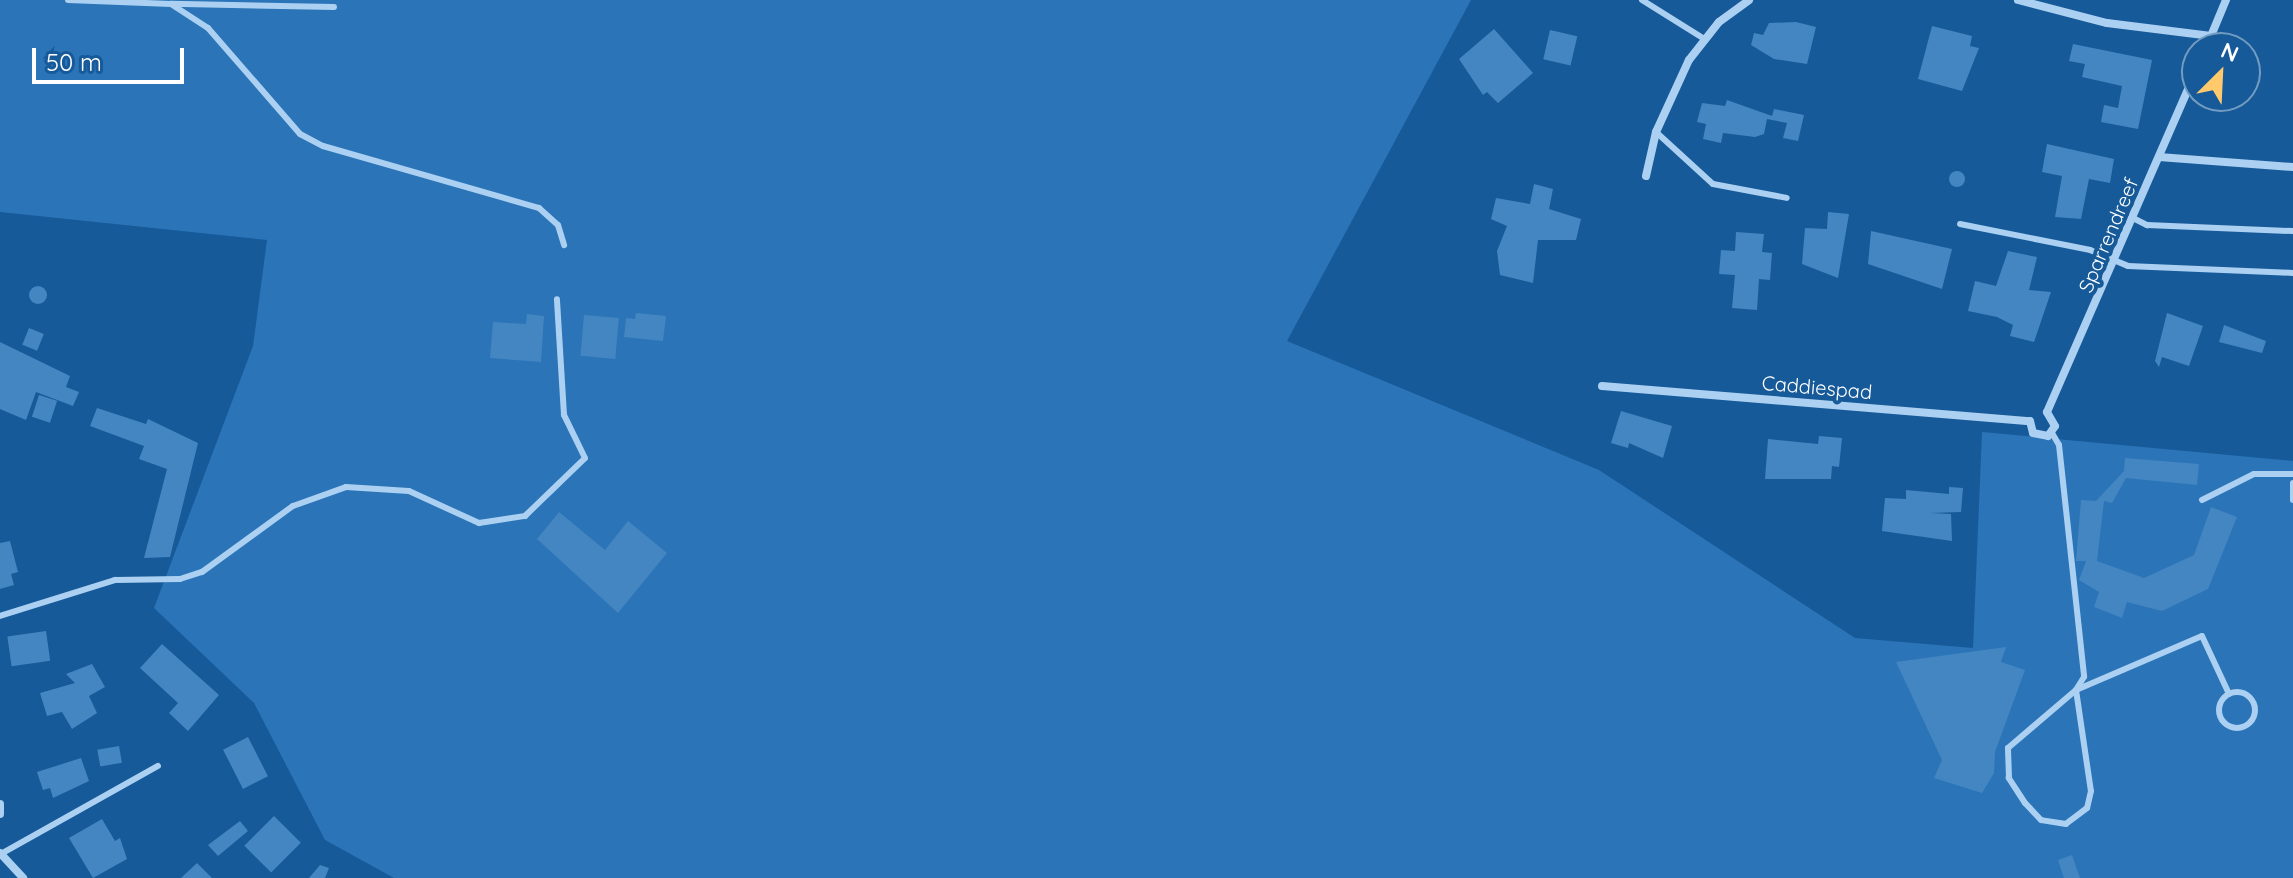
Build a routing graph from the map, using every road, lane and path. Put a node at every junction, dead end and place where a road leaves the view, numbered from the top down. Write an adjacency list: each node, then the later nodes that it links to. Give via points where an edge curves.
1 (68, 0): 6 (lane)
2 (1642, 0): 10 (lane)
3 (1749, 0): 10 (street)
4 (2018, 0): 8 (street, via 2107,23)
5 (2226, 0): 9 (street)
6 (171, 4): 7 (lane); 20 (lane, via 208,28 300,134 323,146 539,208 558,225)
7 (334, 7)
8 (2181, 32)
9 (2213, 32)
10 (1706, 40): 12 (street)
11 (2181, 106): 13 (street, Sparrendreef)
12 (1656, 132): 15 (street); 16 (lane, via 1713,184)
13 (2159, 157): 14 (street); 17 (street, Sparrendreef)
14 (2293, 167)
15 (1646, 176)
16 (1787, 198)
17 (2133, 218): 19 (lane, via 2147,225); 21 (street, Sparrendreef)
18 (1960, 224): 21 (lane, via 1983,224)
19 (2293, 231)
20 (564, 245)
21 (2116, 260): 22 (lane, via 2128,266); 25 (street, Sparrendreef)
22 (2293, 273)
23 (557, 299): 32 (lane, via 564,415 585,458 525,516 479,523 409,491 346,487 293,506 202,572 180,579 115,580)
24 (1602, 386): 26 (street, Caddiespad)
25 (2047, 412): 26 (street); 27 (street, via 2055,422)
26 (2030, 421): 27 (street, via 2036,435)
27 (2052, 433): 33 (lane, via 2059,445 2084,677)
28 (2293, 474): 30 (lane, via 2254,474)
29 (2293, 483): 31 (lane)
30 (2202, 500)
31 (2293, 500)
32 (0, 616)
33 (2076, 690): 33 (lane, via 2091,791 2078,820 2050,822 2025,803 2004,759); 34 (lane, via 2202,636)
34 (2229, 694): 34 (lane, via 2243,693 2253,702 2254,716 2246,726 2232,727 2221,719 2220,705)
35 (158, 766): 38 (lane)
36 (0, 804): 37 (street)
37 (0, 814)
38 (0, 854): 39 (street)
39 (23, 878)

